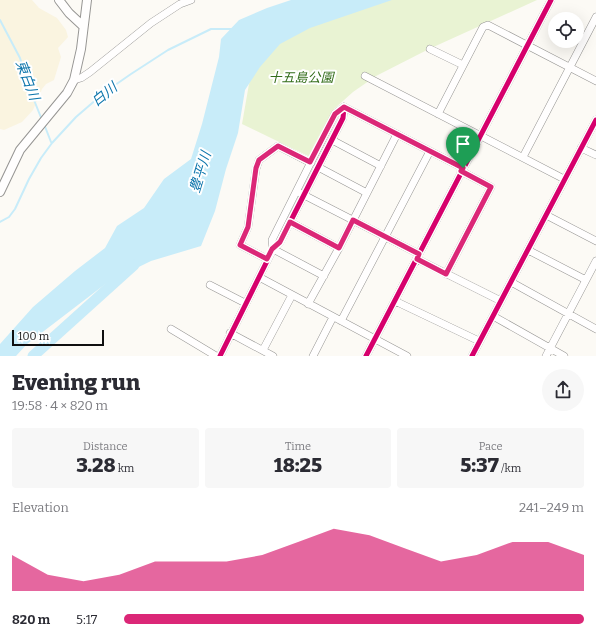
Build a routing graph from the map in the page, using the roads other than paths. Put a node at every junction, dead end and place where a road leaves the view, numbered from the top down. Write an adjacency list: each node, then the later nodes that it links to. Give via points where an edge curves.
1 (59, 0): 6 (street)
2 (87, 0): 6 (street)
3 (191, 0): 12 (street, via 180,4 151,23 90,72)
4 (551, 0): 7 (street)
5 (596, 17): 10 (street)
6 (84, 26): 12 (street)
7 (527, 45): 9 (street, via 488,25 483,27); 10 (street); 18 (street)
8 (430, 49): 9 (street)
9 (463, 65): 15 (street)
10 (570, 68): 13 (street); 23 (street)
11 (366, 76): 15 (street)
12 (74, 80): 30 (street, via 67,93 20,150)
13 (596, 81)
14 (344, 107): 17 (street); 19 (street, via 343,118); 24 (street, via 335,114)
15 (438, 114): 18 (street)
16 (596, 120): 20 (street)
17 (397, 134): 21 (street); 25 (street)
18 (480, 135): 23 (street); 27 (street)
19 (332, 140): 25 (street); 26 (street)
20 (581, 148): 22 (street); 28 (street)
21 (430, 151): 27 (street); 36 (street)
22 (596, 155)
23 (523, 157): 28 (street)
24 (310, 162): 29 (street); 42 (street, via 278,146 259,160 248,227 240,245)
25 (381, 166): 31 (street)
26 (318, 167): 31 (street); 32 (street)
27 (462, 170): 41 (street); 44 (street, via 491,187)
28 (564, 179): 33 (street)
29 (297, 191): 32 (street); 39 (street, via 272,240)
30 (0, 192)
31 (367, 193): 34 (street)
32 (304, 195): 34 (street); 35 (street)
33 (546, 215): 37 (street); 40 (street)
34 (353, 220): 36 (street); 38 (street)
35 (290, 222): 38 (street); 39 (street, via 280,242)
36 (386, 237): 41 (street); 58 (street)
37 (596, 241)
38 (339, 248): 45 (street)
39 (272, 249): 42 (street); 45 (street)
40 (528, 250): 47 (street); 48 (street)
41 (418, 256): 44 (street); 51 (street)
42 (267, 259): 46 (street)
43 (596, 261): 47 (street)
44 (446, 274): 52 (street)
45 (324, 276): 54 (street)
46 (259, 277): 50 (street); 53 (street)
47 (586, 280): 55 (street)
48 (510, 282): 52 (street); 55 (street)
49 (210, 285): 53 (street)
50 (292, 295): 54 (street); 66 (street)
51 (395, 301): 62 (street); 63 (street)
52 (501, 301): 56 (street)
53 (245, 303): 61 (street)
54 (308, 304): 57 (street)
55 (568, 314): 60 (street); 65 (street)
56 (493, 316): 63 (street); 65 (street)
57 (334, 317): 58 (street); 71 (street)
58 (341, 321): 62 (street)
59 (171, 329): 64 (street)
60 (596, 329)
61 (230, 334): 66 (street); 69 (street)
62 (375, 339): 72 (street); 73 (street)
63 (479, 341): 74 (street)
64 (203, 348): 67 (street); 68 (street)
65 (550, 348): 75 (street); 76 (street)
66 (264, 350): 70 (street)
67 (198, 356)
68 (216, 356)
69 (220, 356)
70 (273, 356)
71 (313, 356)
72 (366, 356)
73 (407, 356)
74 (472, 356)
75 (546, 356)
76 (564, 356)

